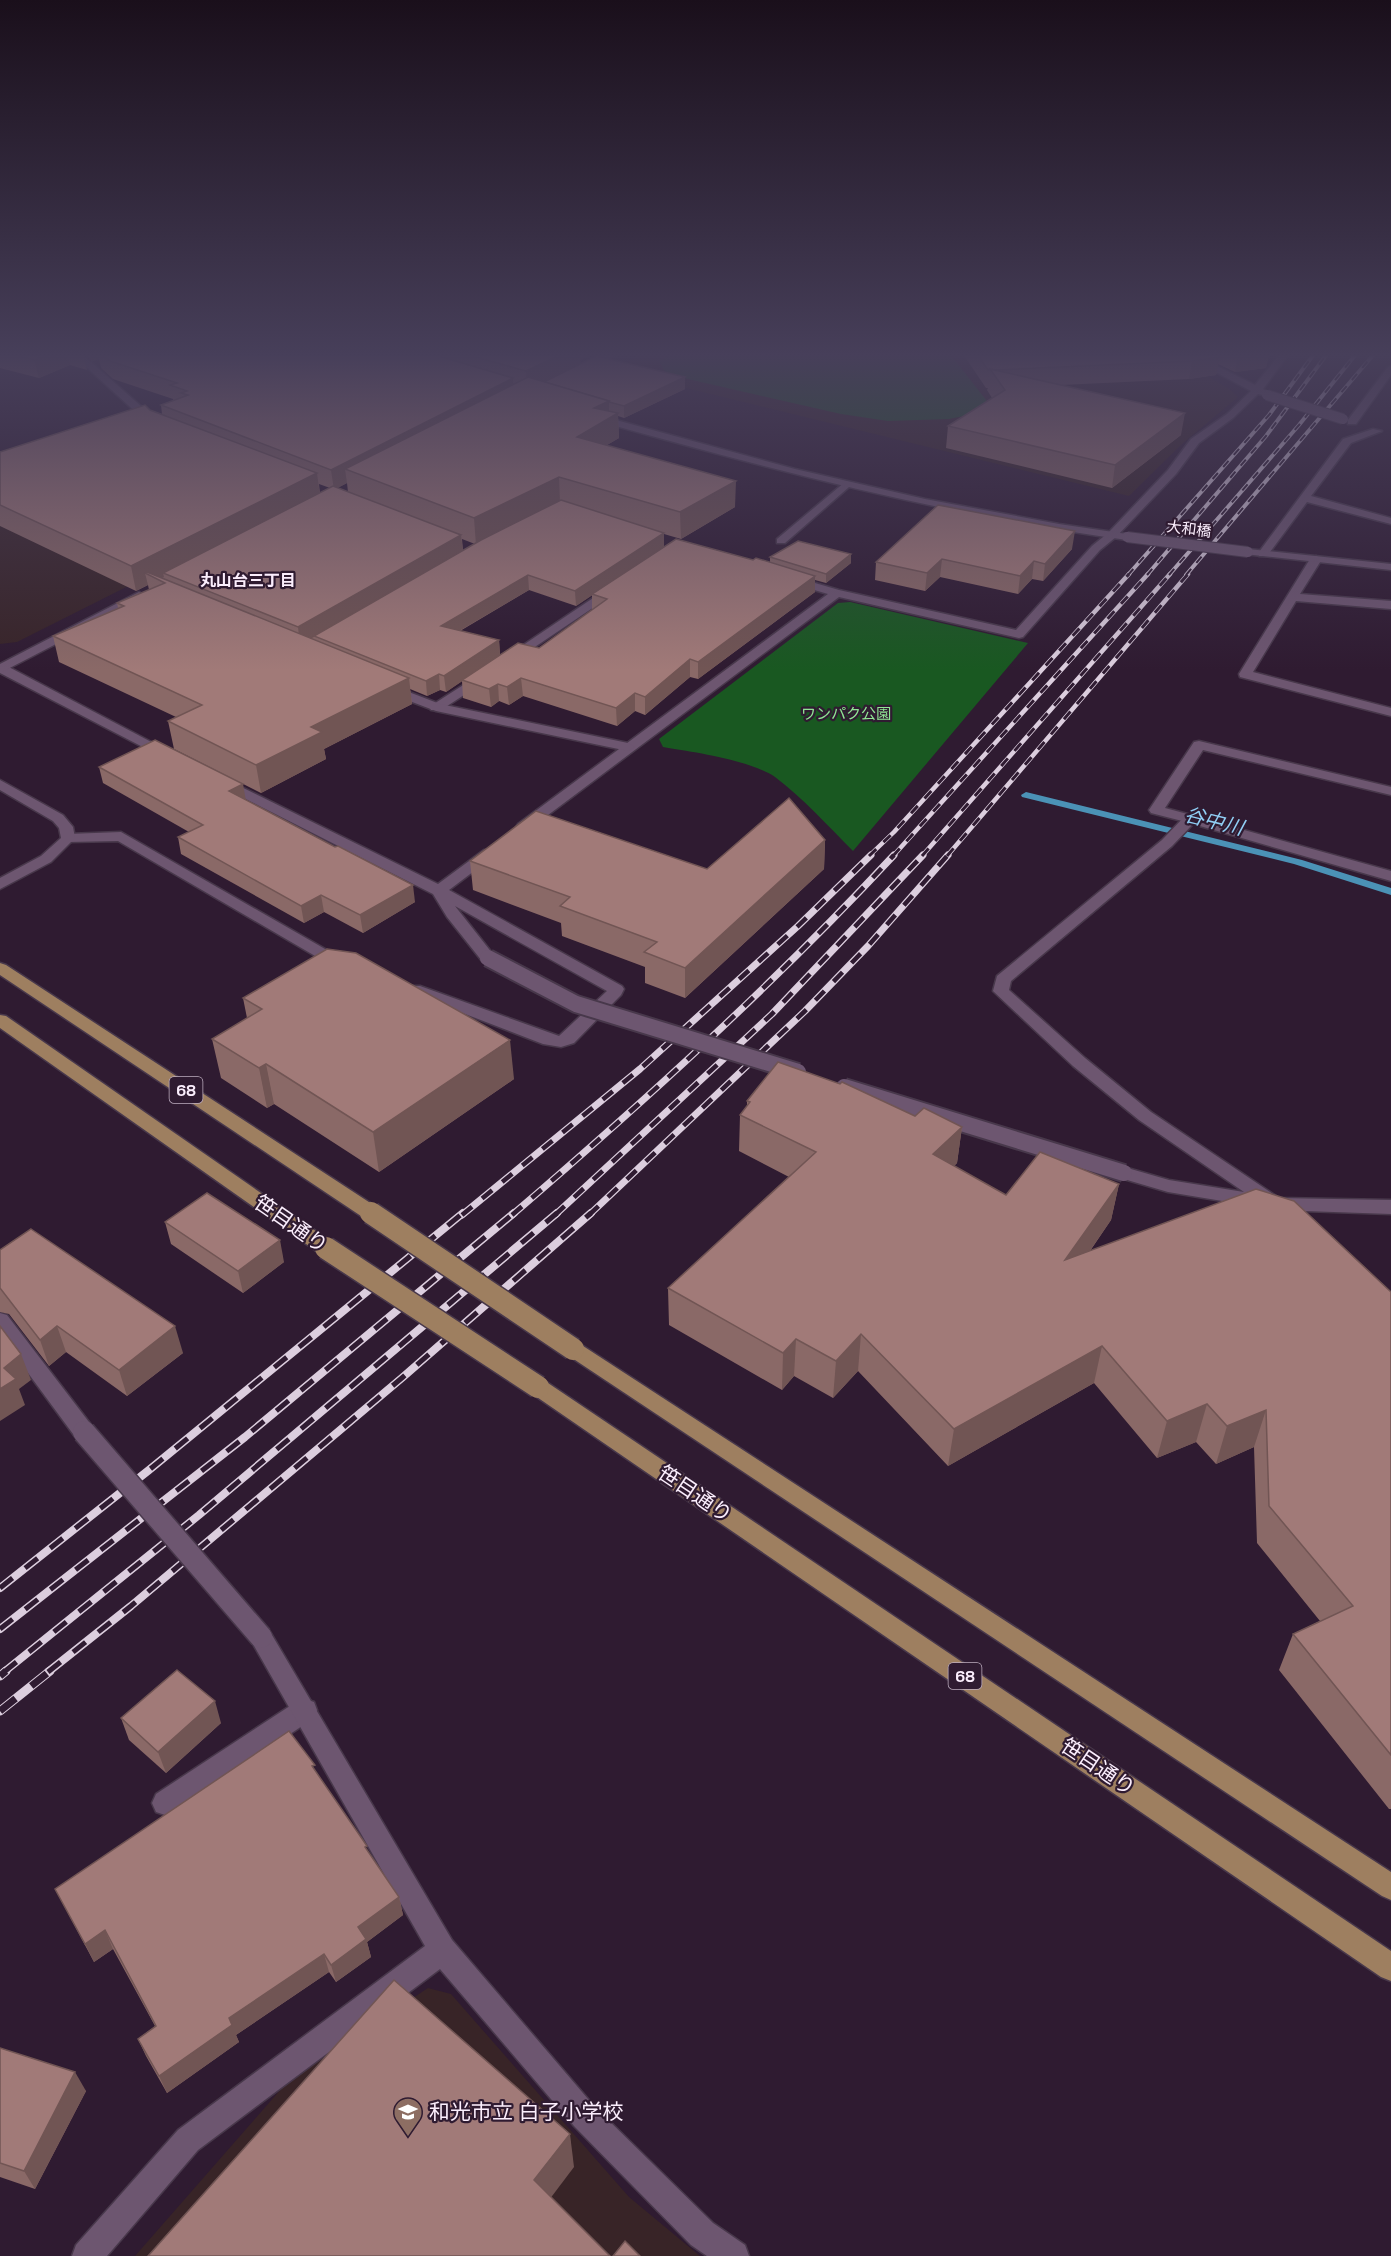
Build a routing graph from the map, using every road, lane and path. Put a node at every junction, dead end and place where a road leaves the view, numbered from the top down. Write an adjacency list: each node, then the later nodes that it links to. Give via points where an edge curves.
1 (751, 459): 4 (street, 大和橋)
2 (1181, 459): 7 (street)
3 (1334, 459): 5 (street)
4 (845, 485): 7 (street, 大和橋, via 960,510); 8 (street)
5 (1305, 498): 6 (street); 9 (street)
6 (1391, 521)
7 (1112, 535): 9 (street, 大和橋, bridge); 15 (street, via 1019,634)
8 (781, 541)
9 (1263, 554): 10 (street, 大和橋)
10 (1316, 559): 11 (street, 大和橋); 16 (street)
11 (1391, 567)
12 (780, 576): 15 (street)
13 (620, 585): 20 (street)
14 (150, 590): 18 (street)
15 (837, 593): 22 (street)
16 (1292, 597): 17 (street); 21 (street, via 1245,674)
17 (1391, 605)
18 (0, 668): 23 (street)
19 (372, 681): 20 (street)
20 (436, 707): 22 (street)
21 (1391, 712)
22 (628, 747): 28 (street)
23 (183, 762)
24 (215, 778): 33 (street)
25 (0, 784): 29 (street, via 58,819 66,827)
26 (1391, 791): 27 (street, via 1199,745 1156,810)
27 (1190, 819): 31 (street); 38 (street, via 1167,843 1003,979 1001,990 1078,1062 1145,1116)
28 (515, 833)
29 (68, 838): 32 (street, via 48,859); 35 (street, via 121,836 332,962)
30 (496, 848): 33 (street)
31 (1391, 876)
32 (0, 884)
33 (439, 891): 36 (street, via 616,989 561,1042); 38 (street, bridge, via 452,914 488,958 576,1004 1168,1186)
34 (0, 968): 44 (main road, 68, bridge)
35 (354, 968)
36 (398, 983)
37 (0, 1020): 46 (main road, 笹目通り / 68, bridge, via 326,1248 538,1387)
38 (1276, 1204): 39 (street); 40 (street)
39 (1391, 1207)
40 (1293, 1218)
41 (0, 1320): 42 (street, bridge, via 84,1432 261,1637)
42 (305, 1710): 43 (street); 45 (street)
43 (165, 1803)
44 (1391, 1887)
45 (442, 1950): 47 (street, via 188,2140); 48 (street, via 584,2116 702,2234)
46 (1391, 1967)
47 (87, 2256)
48 (734, 2256)

